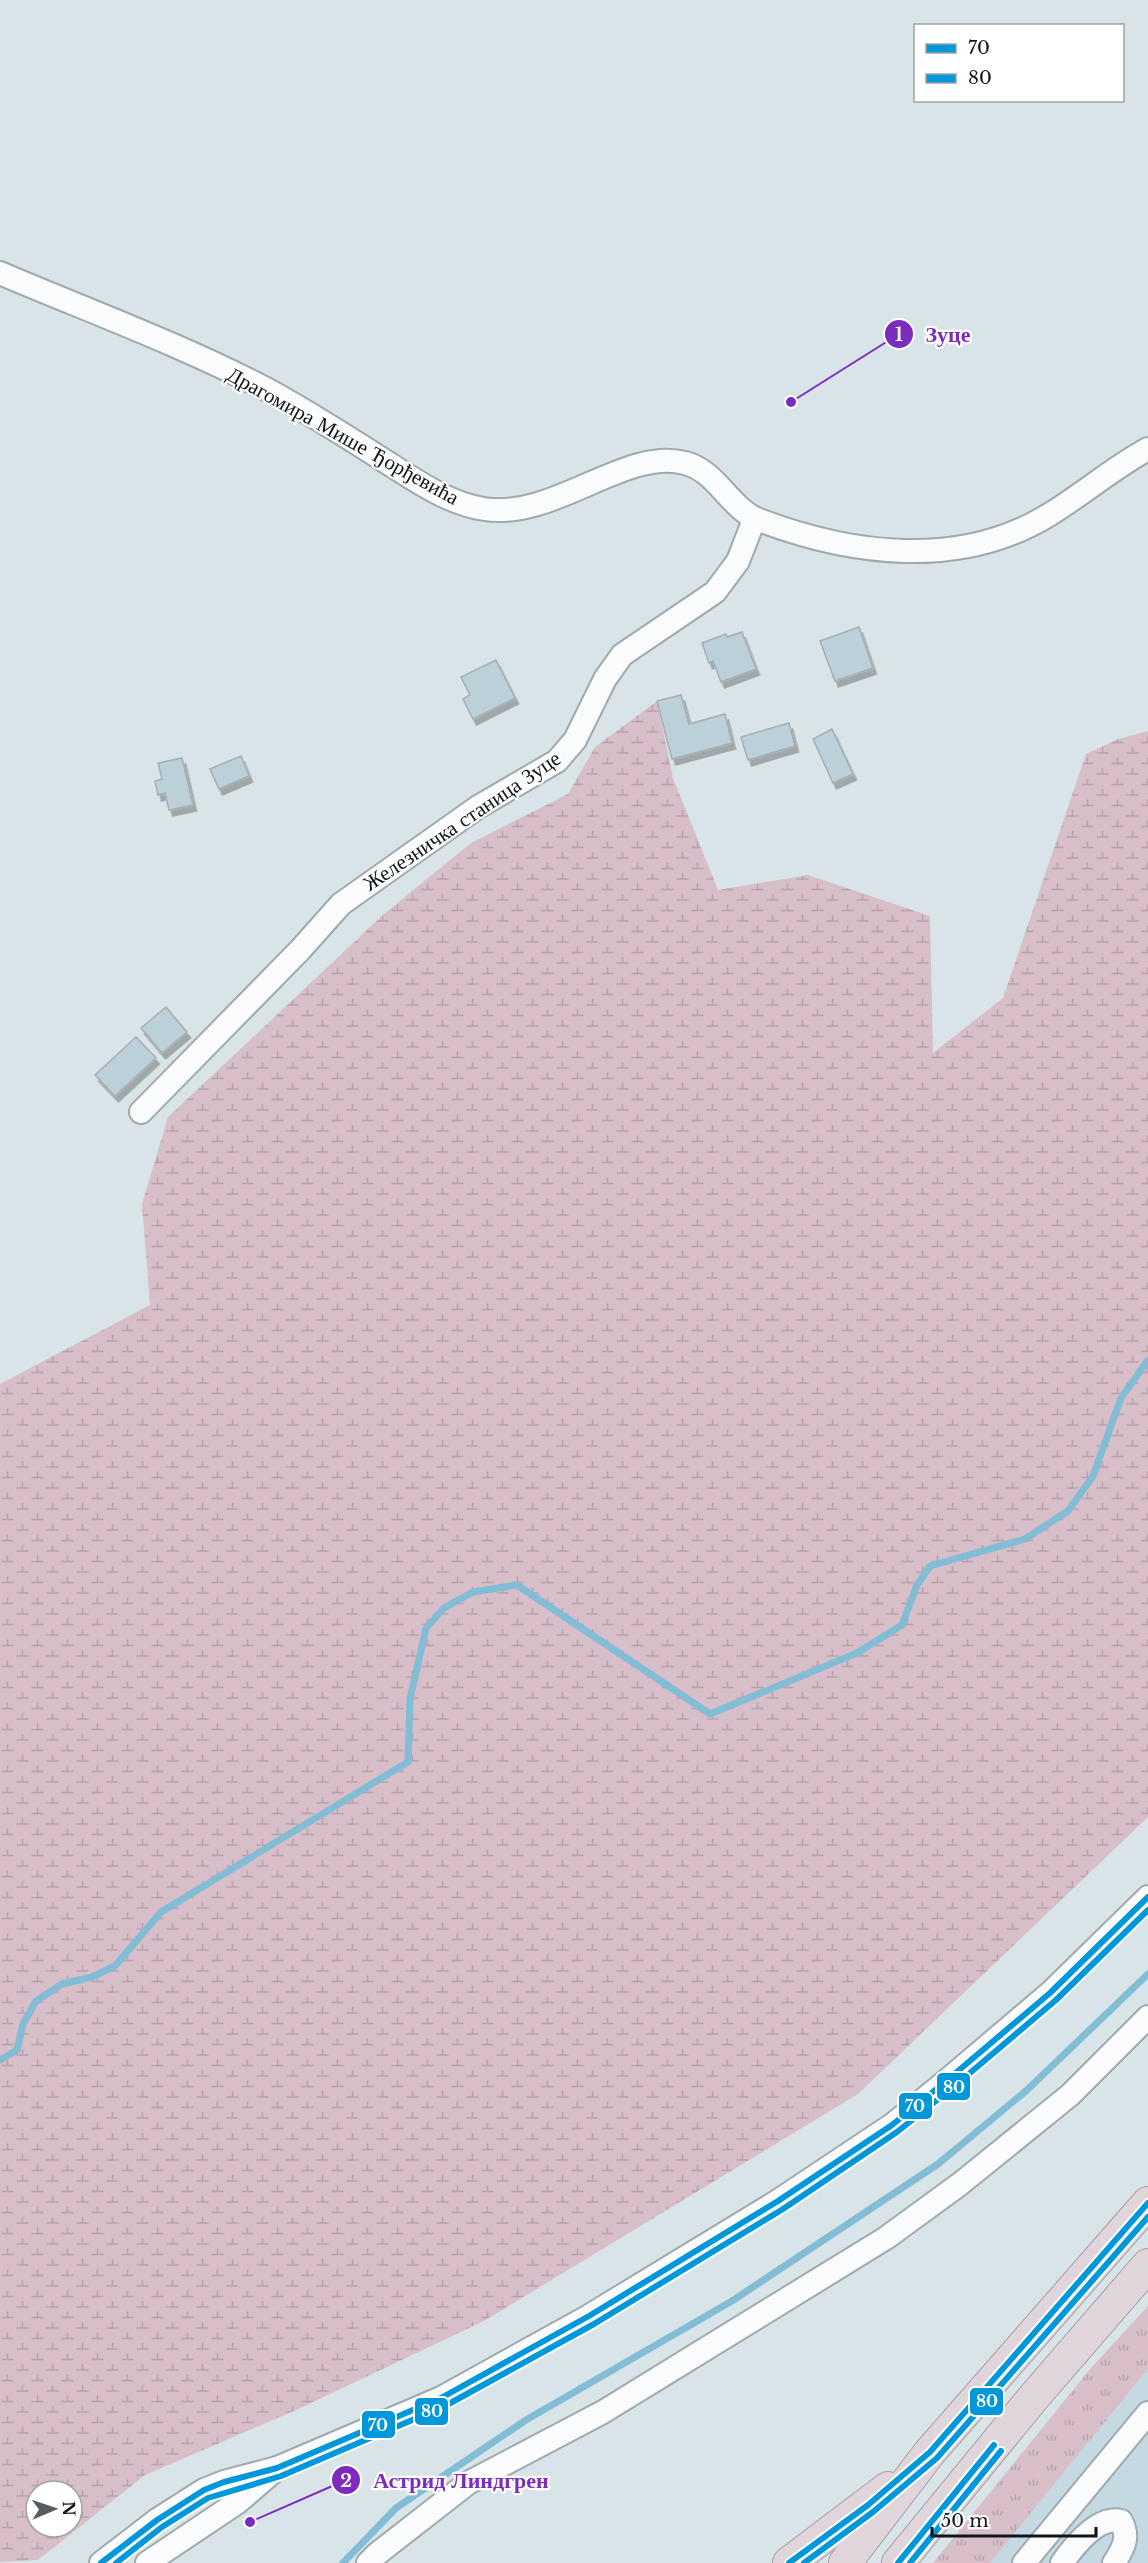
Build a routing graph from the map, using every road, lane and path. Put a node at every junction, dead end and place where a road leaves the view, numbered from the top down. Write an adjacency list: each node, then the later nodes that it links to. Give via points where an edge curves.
1 (0, 273): 3 (street, Драгомира Мише Ђорђевића, via 246,379 459,502 481,509 524,509 630,468 672,461 697,468)
2 (1148, 449): 3 (street, Драгомира Мише Ђорђевића, via 1046,517 1007,536 973,546 882,551)
3 (752, 517): 4 (street, Железничка станица Зуце, via 730,575 715,592 622,655 605,679 575,740 557,760 478,807 341,904)
4 (141, 1112)
5 (1148, 1897): 11 (street, via 1050,1993 945,2082 892,2125 778,2201 484,2376 396,2419)
6 (1148, 2017): 14 (street, via 1070,2095 886,2238 603,2412 468,2482)
7 (1148, 2203): 10 (highway)
8 (1148, 2265): 17 (highway)
9 (1148, 2413): 18 (street)
10 (930, 2452): 15 (highway, via 868,2505); 16 (highway)
11 (277, 2468): 12 (street, via 204,2490); 13 (street, via 238,2502)
12 (100, 2563)
13 (147, 2563)
14 (368, 2563)
15 (789, 2563)
16 (845, 2563)
17 (898, 2563)
18 (1024, 2563)
19 (1062, 2563): 20 (street, via 1094,2528 1113,2519 1121,2521 1126,2540)
20 (1114, 2563)

